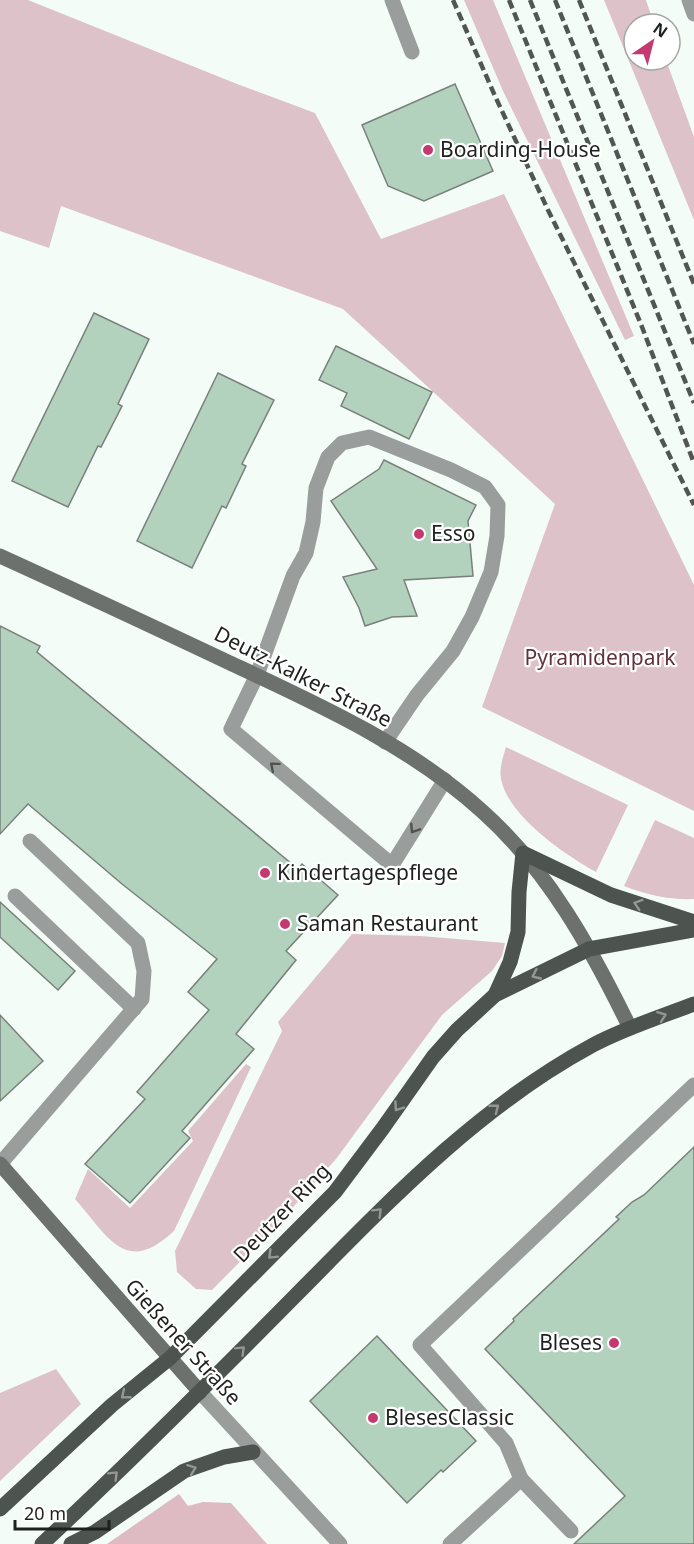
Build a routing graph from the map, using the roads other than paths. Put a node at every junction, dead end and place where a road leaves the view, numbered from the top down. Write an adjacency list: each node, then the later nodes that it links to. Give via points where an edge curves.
1 (392, 0): 4 (street)
2 (689, 0): 3 (street)
3 (694, 14)
4 (412, 52)
5 (0, 556): 6 (main road, Deutz-Kalker Straße)
6 (257, 675): 7 (main road, Deutz-Kalker Straße); 7 (street, via 293,576 306,554 320,477 328,457 342,443 369,437 485,487 498,505 491,572 453,651); 8 (street, one-way to 6, via 392,865 231,729)
7 (385, 742): 8 (main road, Deutz-Kalker Straße)
8 (445, 780): 10 (main road, Deutz-Kalker Straße, via 484,812)
9 (30, 841): 17 (street, Gießener Straße, via 138,942 144,971 142,999)
10 (523, 853): 12 (main road, one-way to 10, via 611,895); 14 (main road, Deutz-Kalker Straße); 15 (main road, via 518,932)
11 (15, 896): 17 (street)
12 (694, 922)
13 (694, 930): 14 (main road, Deutzer Ring)
14 (589, 949): 15 (main road, Deutzer Ring, one-way to 15); 18 (main road, Deutz-Kalker Straße)
15 (495, 994): 21 (main road, Deutzer Ring, one-way to 21, via 433,1057 335,1192)
16 (694, 1004): 18 (main road, one-way to 16)
17 (134, 1009): 20 (street, Gießener Straße)
18 (630, 1028): 22 (main road, one-way to 18, via 449,1145 502,1102 592,1046)
19 (694, 1084): 24 (street, via 420,1345 506,1443)
20 (0, 1164): 21 (main road, Gießener Straße)
21 (170, 1358): 22 (main road, Gießener Straße); 25 (main road, Deutzer Ring, one-way to 25, via 112,1405)
22 (200, 1392): 23 (street, Gießener Straße); 27 (main road, one-way to 22)
23 (253, 1452): 28 (main road, one-way to 23, via 184,1471); 29 (street, Gießener Straße)
24 (521, 1479): 26 (street); 30 (street)
25 (0, 1509)
26 (571, 1531)
27 (42, 1544)
28 (71, 1544)
29 (339, 1544)
30 (450, 1544)

